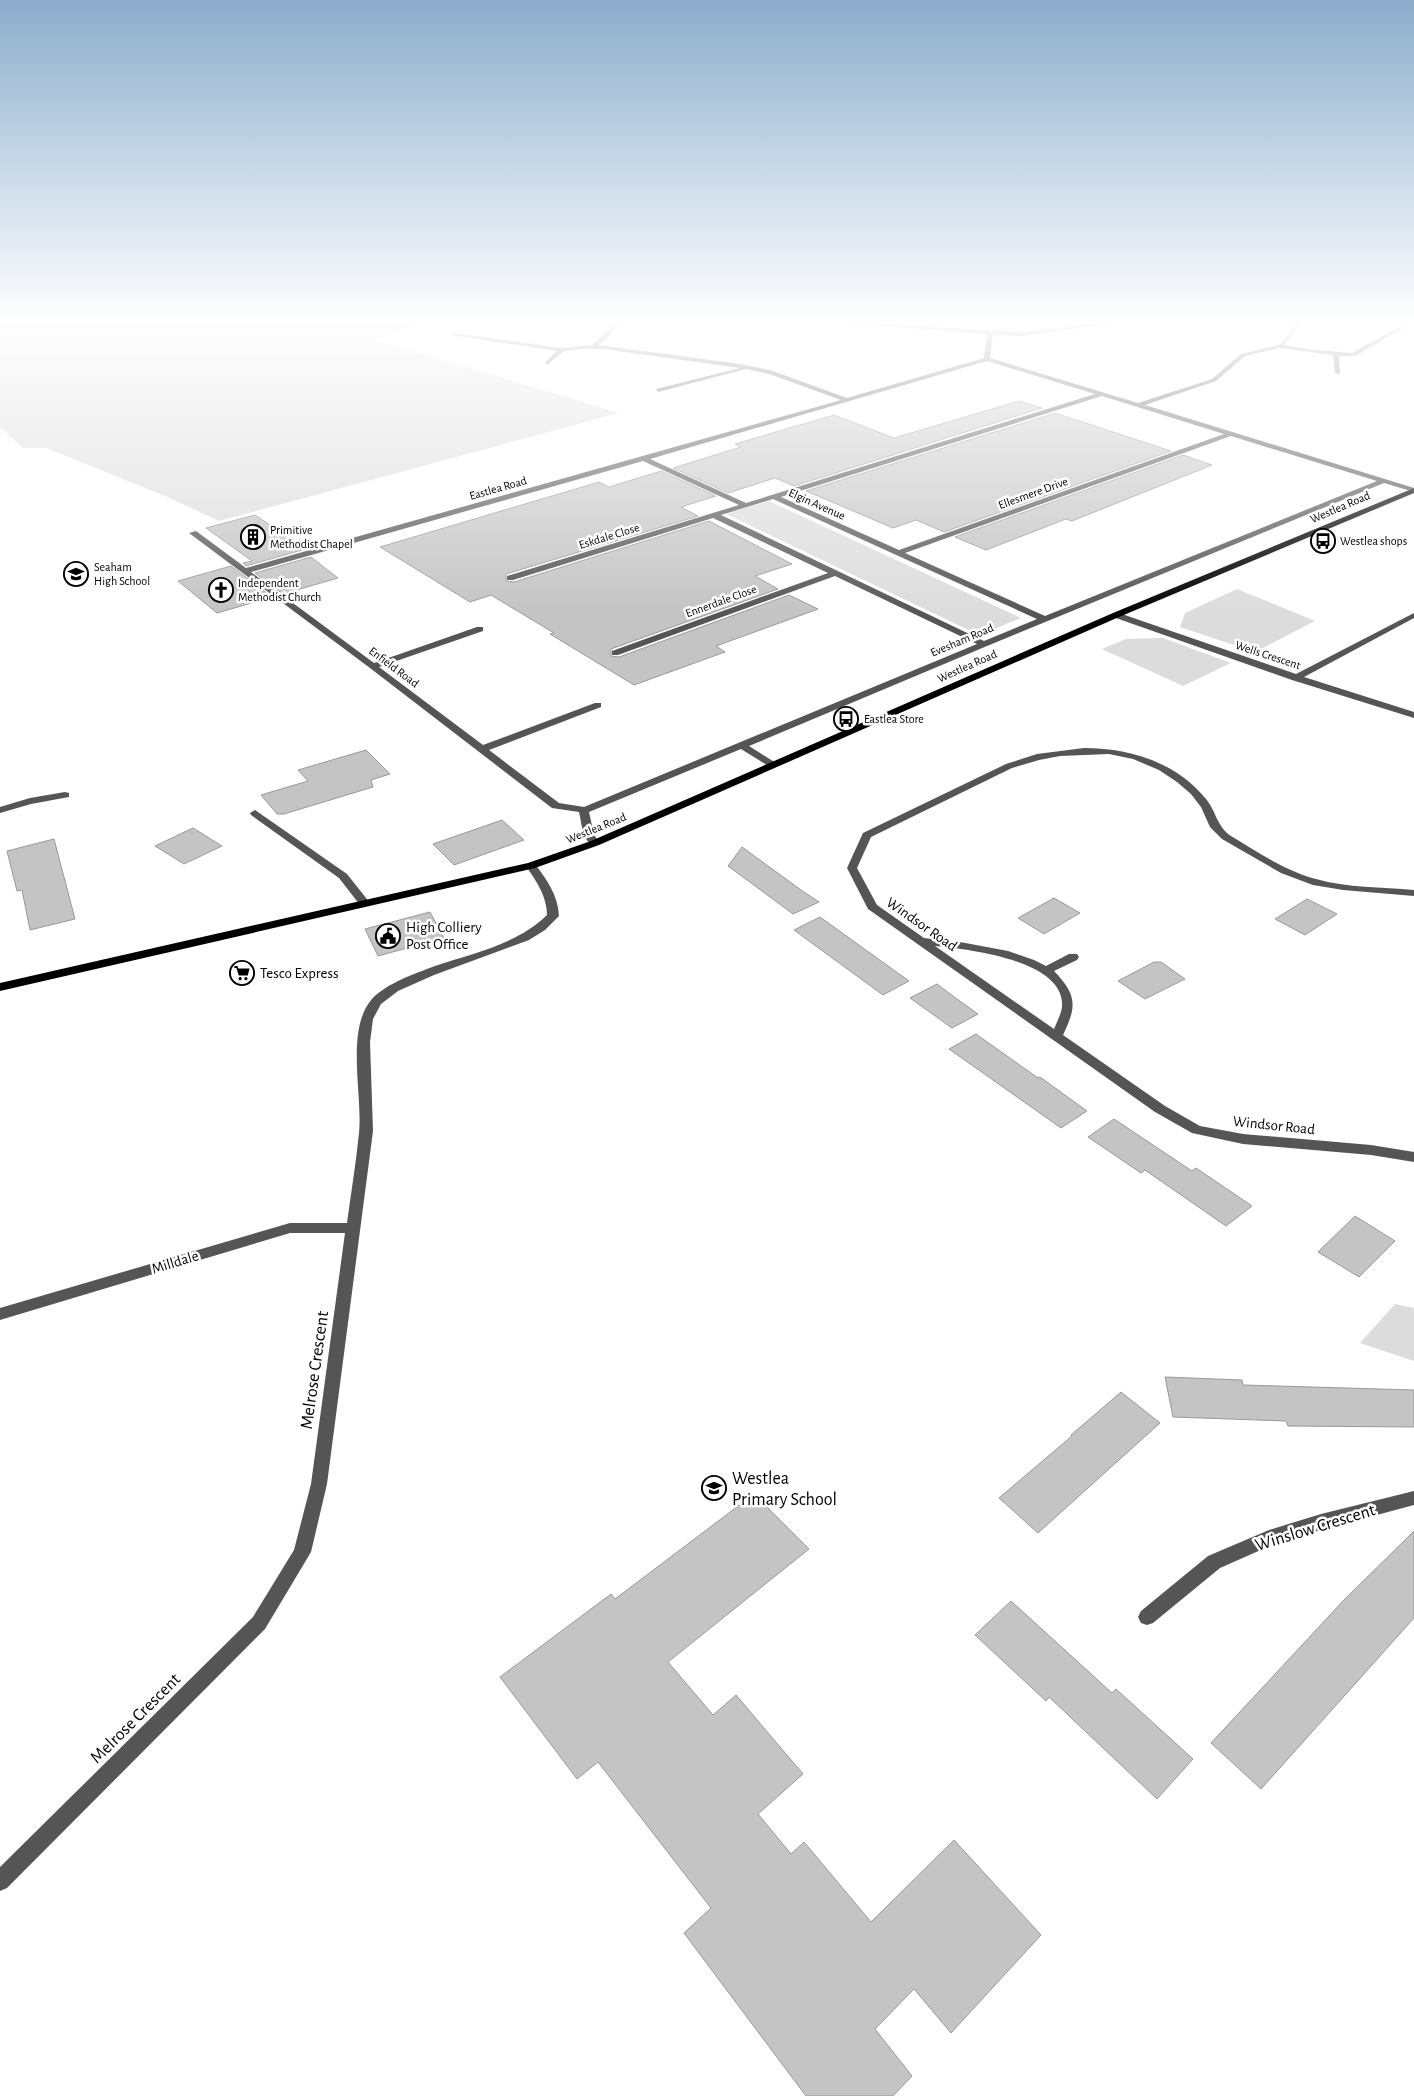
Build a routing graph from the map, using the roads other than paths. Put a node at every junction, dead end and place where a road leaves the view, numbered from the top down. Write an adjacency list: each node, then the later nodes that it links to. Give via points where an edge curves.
1 (779, 419): 5 (street, Eastlea Road)
2 (1023, 419): 8 (street)
3 (1183, 419): 4 (street)
4 (1230, 434): 6 (street); 12 (street, Ellesmere Drive)
5 (644, 459): 9 (street); 13 (street, Eastlea Road)
6 (1383, 481): 7 (street); 18 (street, Evesham Road)
7 (1414, 490): 16 (main road, Westlea Road)
8 (774, 497): 9 (street, Elgin Avenue); 12 (street, Elgin Avenue)
9 (745, 505): 10 (street, Elgin Avenue)
10 (714, 515): 14 (street); 15 (street, Eskdale Close)
11 (193, 533): 13 (street, Enfield Road)
12 (899, 553): 18 (street, Elgin Avenue)
13 (245, 571): 22 (street, Enfield Road)
14 (835, 573): 20 (street); 21 (street, Ennerdale Close)
15 (510, 578)
16 (1116, 615): 23 (street, Wells Crescent); 28 (main road, Westlea Road)
17 (1414, 615): 23 (street)
18 (1044, 619): 20 (street, Evesham Road)
19 (480, 629): 22 (street)
20 (984, 644): 26 (street, Evesham Road)
21 (615, 653)
22 (373, 666): 27 (street, Enfield Road)
23 (1295, 678): 25 (street, Wells Crescent)
24 (598, 705): 27 (street)
25 (1414, 715)
26 (742, 746): 28 (street); 31 (street, Evesham Road)
27 (482, 750): 31 (street, Enfield Road, via 556,806)
28 (772, 764): 33 (main road, Westlea Road)
29 (65, 796): 30 (street)
30 (0, 810)
31 (584, 810): 33 (street, via 589,835)
32 (255, 812): 36 (street, via 343,876)
33 (595, 843): 34 (main road, Westlea Road)
34 (531, 866): 36 (main road, Westlea Road); 43 (street, Melrose Crescent, via 554,905 553,916 541,928 525,938 394,988 376,1002 367,1019 364,1042 366,1130)
35 (1414, 893): 37 (street, Windsor Road, via 1342,887 1313,882 1285,871 1226,837 1216,827 1195,792 1162,768 1109,751 1068,752 1009,766 867,835 852,868 872,908)
36 (364, 903): 40 (main road, Westlea Road)
37 (919, 941): 39 (street, via 980,948 1029,962); 41 (street, Windsor Road)
38 (1073, 957): 39 (street)
39 (1046, 971): 41 (street, via 1057,980 1068,1005)
40 (0, 987)
41 (1056, 1037): 42 (street, Windsor Road, via 1196,1130 1243,1139)
42 (1414, 1157)
43 (353, 1228): 44 (street, Milldale, via 290,1228); 47 (street, Melrose Crescent, via 319,1484 302,1552 259,1623)
44 (0, 1314)
45 (1414, 1498): 46 (street, Winslow Crescent, via 1278,1535 1214,1562)
46 (1147, 1617)
47 (0, 1881)

